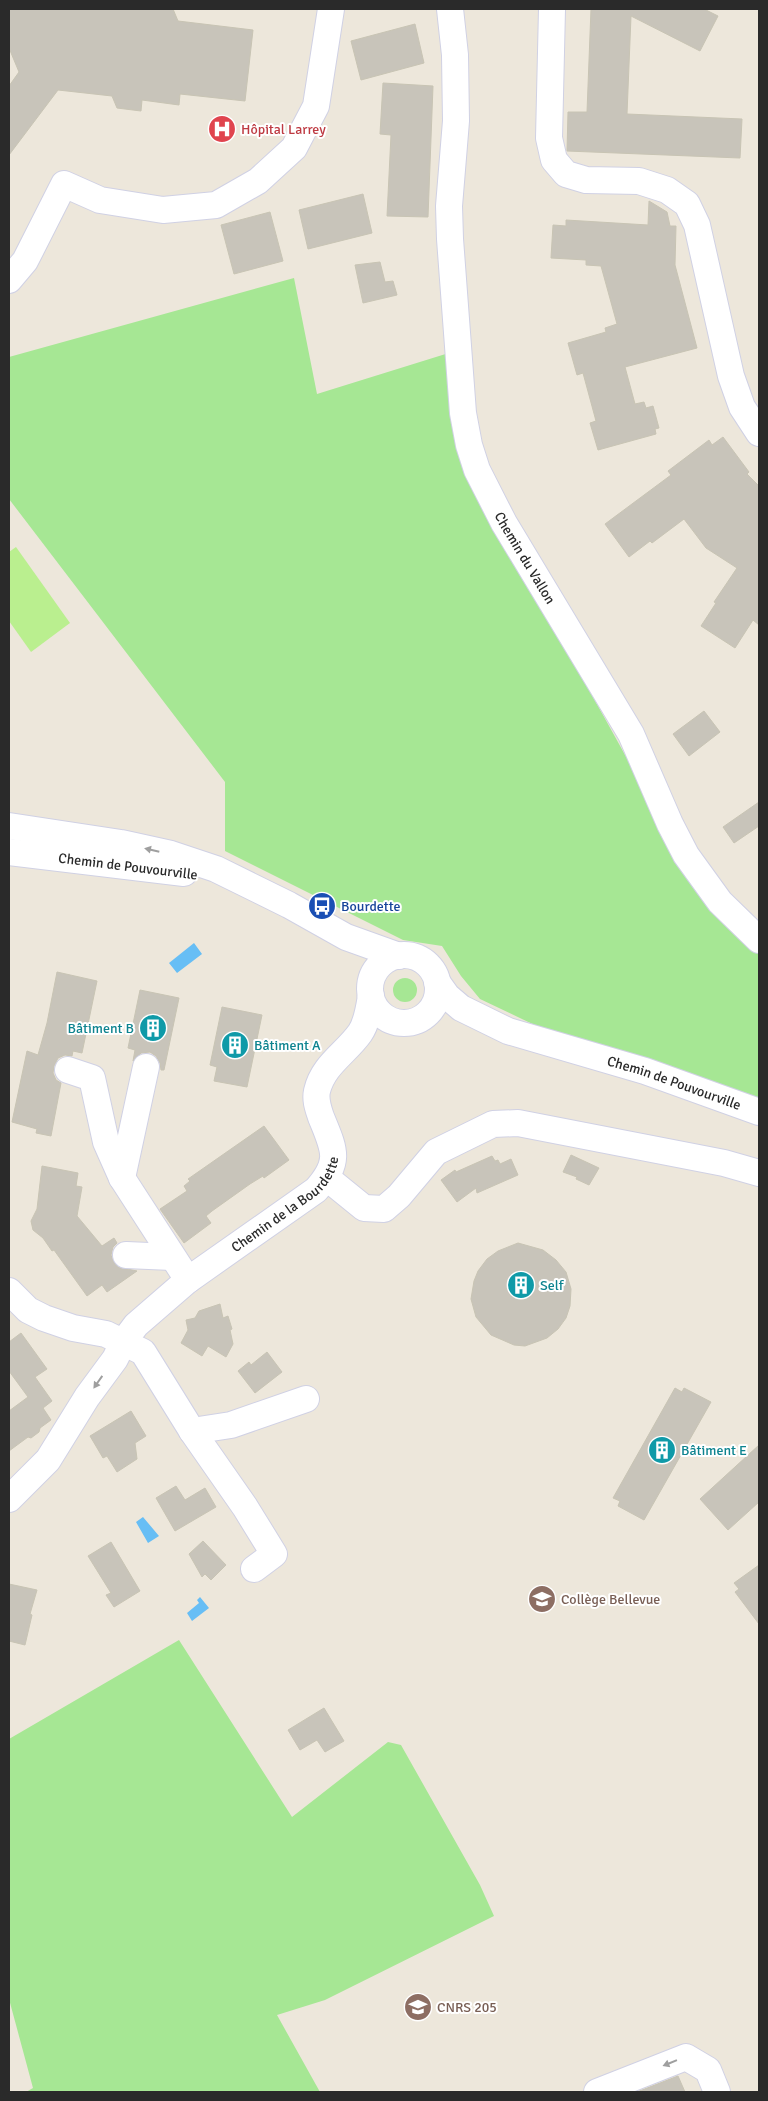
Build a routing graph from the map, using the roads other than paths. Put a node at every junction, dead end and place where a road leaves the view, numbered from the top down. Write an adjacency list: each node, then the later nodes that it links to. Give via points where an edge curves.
1 (331, 9): 6 (street, via 316,106 294,148 258,182 216,205 163,210 100,200 64,184 25,260)
2 (450, 9): 5 (street, Chemin du Vallon, via 455,55)
3 (463, 9): 5 (street, Chemin du Vallon, via 466,43 464,83)
4 (552, 9): 7 (street, via 549,138 554,160 566,174 586,180 640,182 667,190 687,204 697,225 732,376 742,407)
5 (456, 121): 12 (street, Chemin du Vallon, via 449,206 450,239 463,413 477,470 504,524 631,734 686,855 720,902)
6 (9, 280)
7 (759, 433)
8 (13, 823): 10 (street, Chemin de Pouvourville, one-way to 8, via 216,868 171,854)
9 (9, 852): 10 (street, Chemin de Pouvourville, via 135,866)
10 (247, 884): 11 (street, Chemin de Pouvourville)
11 (346, 937): 13 (street, Chemin de Pouvourville); 15 (street, Chemin de Pouvourville, via 363,960)
12 (759, 940)
13 (399, 956): 14 (street, Chemin de Pouvourville, via 421,960 430,967); 15 (street, via 379,967)
14 (437, 982): 16 (street, via 437,998); 19 (street, Chemin de Pouvourville, via 447,996 485,1021)
15 (372, 988): 17 (street, Chemin de Pouvourville, via 379,1011); 18 (street, Chemin de la Bourdette)
16 (424, 1017): 17 (street, Chemin de Pouvourville, via 409,1023); 19 (street, Chemin de Pouvourville, via 456,1020 513,1046)
17 (392, 1021): 18 (street, Chemin de la Bourdette)
18 (361, 1032): 25 (street, Chemin de la Bourdette, via 325,1071 318,1090 318,1108 334,1149 332,1168)
19 (589, 1056): 22 (street, Chemin de Pouvourville, via 663,1077)
20 (146, 1067): 24 (street)
21 (68, 1070): 24 (street, via 92,1078 106,1142)
22 (759, 1112)
23 (759, 1173): 25 (street, via 724,1163 518,1123 493,1124 436,1152 384,1209 364,1208)
24 (122, 1178): 27 (street)
25 (327, 1178): 28 (street, Chemin de la Bourdette, via 316,1190)
26 (126, 1255): 27 (street)
27 (172, 1257): 28 (street)
28 (188, 1280): 30 (street, Chemin de la Bourdette, via 136,1325)
29 (9, 1291): 30 (street, via 28,1310 44,1318)
30 (124, 1341): 32 (street, via 143,1352); 33 (street, Chemin de la Bourdette, one-way to 33, via 48,1460)
31 (306, 1399): 32 (street, via 232,1425)
32 (192, 1431): 34 (street, via 274,1554)
33 (9, 1499)
34 (254, 1569)
35 (597, 2092): 36 (street, one-way to 35, via 708,2070 686,2057)
36 (717, 2092)

